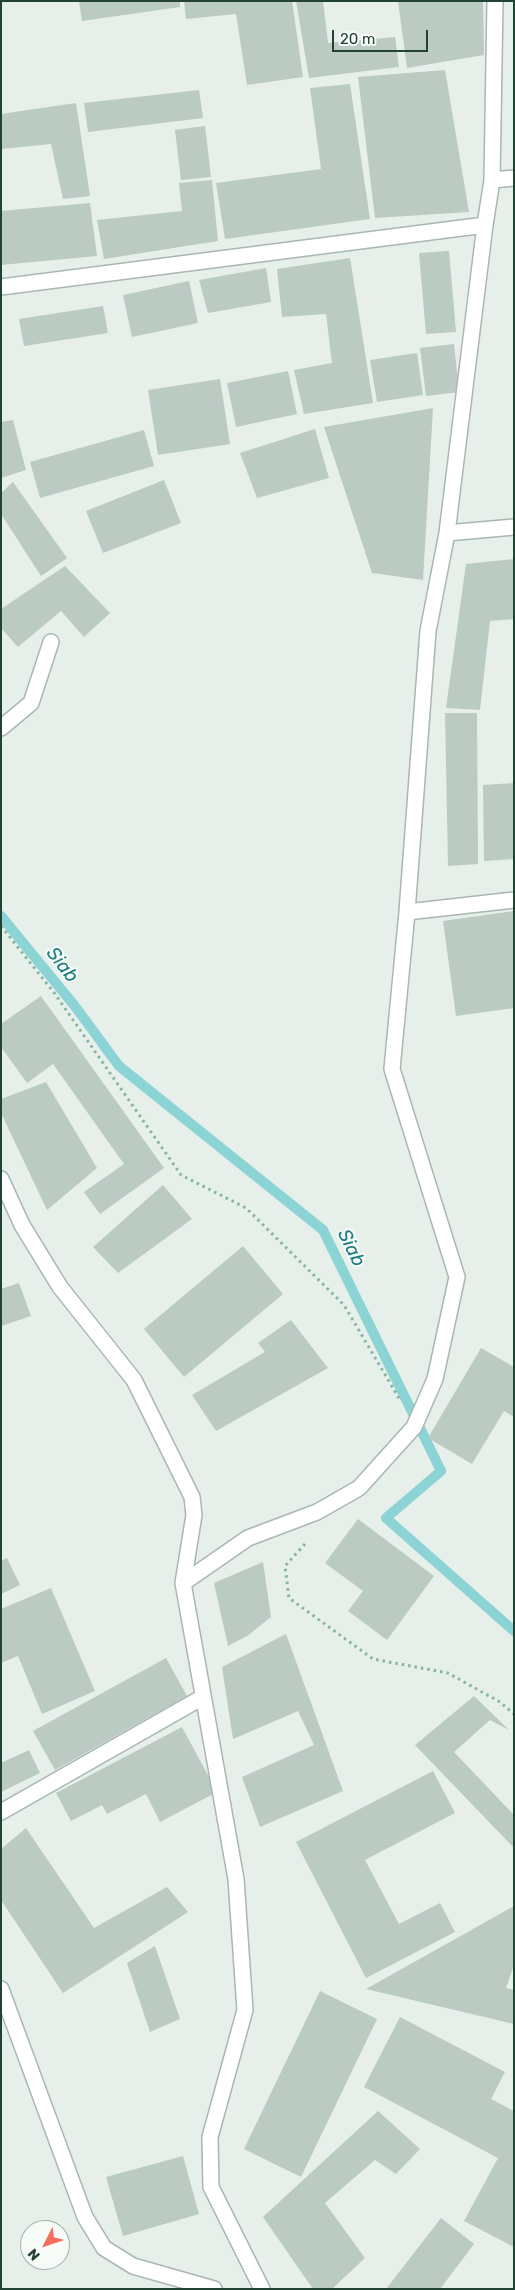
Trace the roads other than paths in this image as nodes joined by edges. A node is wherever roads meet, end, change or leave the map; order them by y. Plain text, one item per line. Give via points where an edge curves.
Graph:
1 (495, 1) edge
2 (514, 178) edge
3 (492, 180) junction
4 (485, 225) junction
5 (1, 288) edge
6 (514, 527) edge
7 (447, 533) junction
8 (51, 642) dead end
9 (1, 728) edge
10 (514, 900) edge
11 (407, 912) junction
12 (1, 1179) edge
13 (183, 1583) junction
14 (203, 1697) junction
15 (1, 1812) edge
16 (1, 1989) edge
17 (214, 2289) edge
18 (262, 2289) edge

1 - 3 street
2 - 3 street
3 - 4 street
4 - 5 street
4 - 7 street
6 - 7 street
7 - 11 street via 428,631
8 - 9 street via 31,703
10 - 11 street
11 - 13 street via 392,1070 457,1278 435,1379 412,1429 359,1488 317,1512 248,1538
12 - 13 street via 22,1225 60,1287 134,1380 192,1497 194,1515
13 - 14 street
14 - 15 street
14 - 18 street via 236,1879 245,2010 210,2137 211,2187
16 - 17 street via 85,2217 104,2248 132,2266

